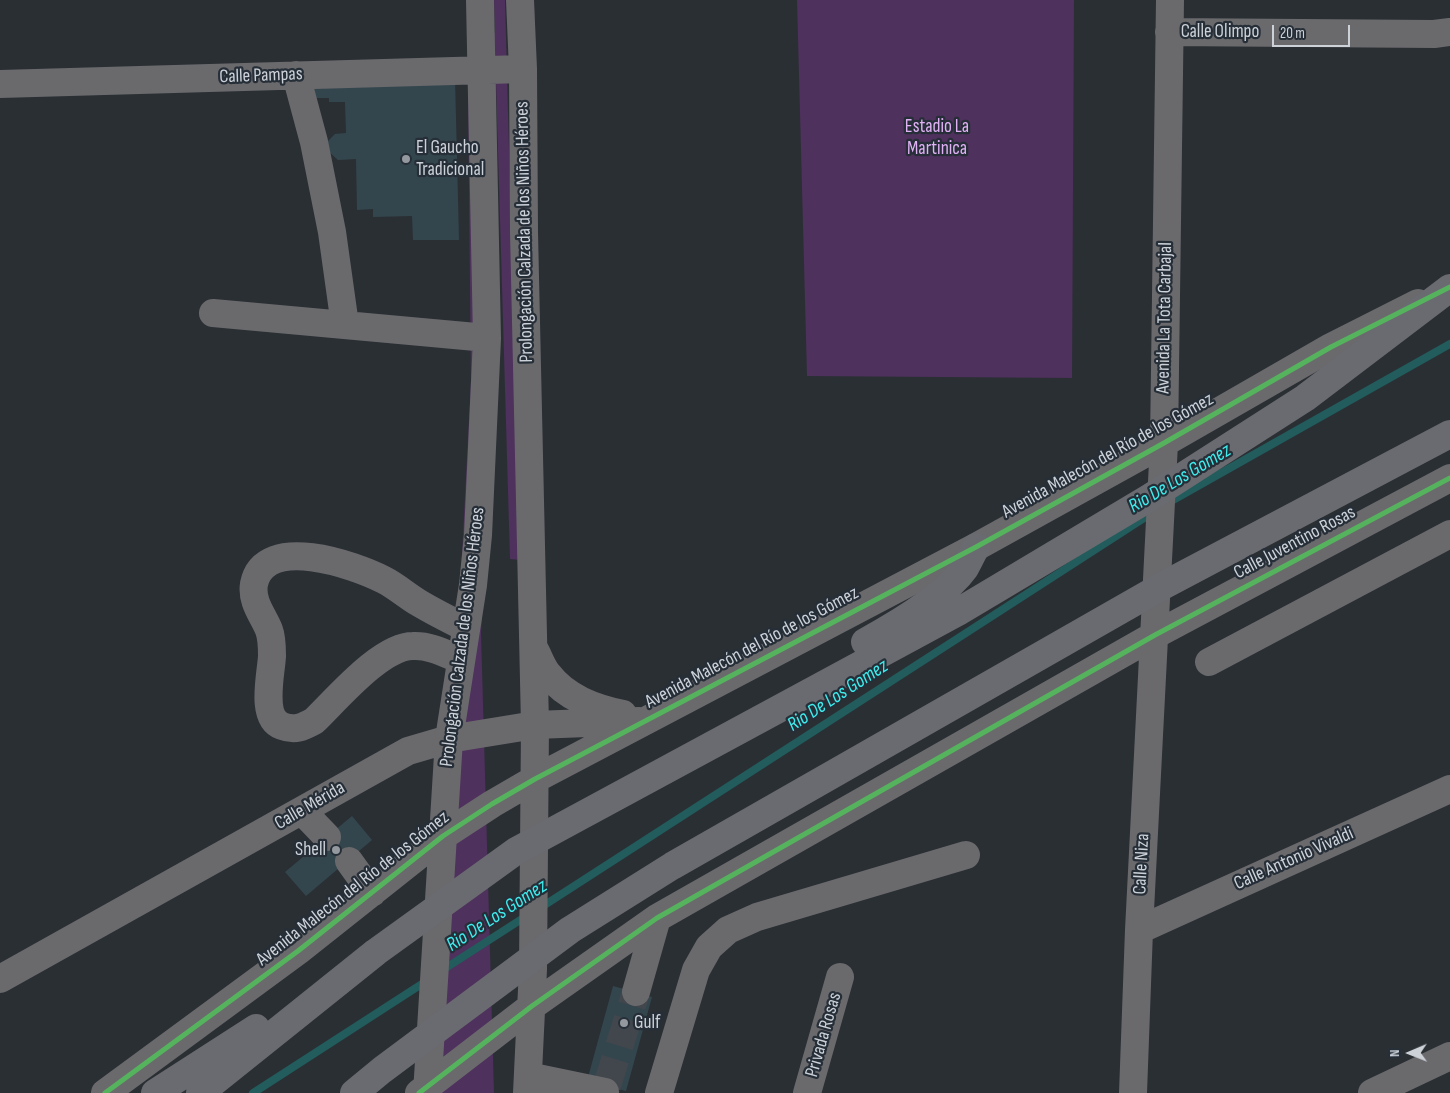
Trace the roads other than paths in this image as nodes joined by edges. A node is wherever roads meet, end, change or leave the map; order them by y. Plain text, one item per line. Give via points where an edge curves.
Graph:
1 (480, 0) edge
2 (520, 0) edge
3 (1170, 0) edge
4 (1169, 32) junction
5 (1450, 32) edge
6 (482, 69) junction
7 (523, 69) junction
8 (296, 75) junction
9 (0, 84) edge
10 (1450, 288) edge
11 (213, 313) dead end
12 (345, 325) junction
13 (487, 338) junction
14 (1450, 434) edge
15 (1163, 454) junction
16 (1450, 478) edge
17 (1450, 534) edge
18 (976, 547) junction
19 (1155, 624) junction
20 (466, 628) junction
21 (534, 648) junction
22 (461, 660) junction
23 (1209, 662) dead end
24 (648, 720) junction
25 (535, 725) junction
26 (449, 739) junction
27 (535, 786) junction
28 (1450, 789) edge
29 (302, 811) junction
30 (443, 836) junction
31 (327, 837) dead end
32 (516, 851) junction
33 (966, 855) dead end
34 (349, 860) dead end
35 (372, 893) junction
36 (657, 918) junction
37 (1139, 930) junction
38 (376, 952) junction
39 (840, 977) dead end
40 (0, 979) edge
41 (636, 992) tunnel mouth
42 (432, 1000) junction
43 (532, 1006) junction
44 (476, 1038) junction
45 (1450, 1056) edge
46 (528, 1084) edge
47 (606, 1090) edge
48 (424, 1091) edge
49 (106, 1093) edge
50 (155, 1093) edge
51 (200, 1093) edge
52 (354, 1093) edge
53 (660, 1093) edge
54 (807, 1093) edge
55 (1133, 1093) edge
56 (1372, 1093) edge

1 - 6 street, Prolongación Calzada de los Niños Héroes
2 - 7 street, Prolongación Calzada de los Niños Héroes
3 - 4 street, Avenida La Tota Carbajal
4 - 5 street, Calle Olimpo
4 - 15 street, Avenida La Tota Carbajal
6 - 7 street, Calle Pampas
6 - 8 street, Calle Pampas
6 - 13 street, Prolongación Calzada de los Niños Héroes
7 - 21 street, Prolongación Calzada de los Niños Héroes
8 - 9 street, Calle Pampas
8 - 12 street via 314,142 332,232
10 - 15 street, Avenida Malecón del Río de los Gómez via 1331,347
10 - 32 main road, Avenida Malecón del Río de los Gómez via 1305,398 1149,498 958,612
11 - 12 street
12 - 13 street
13 - 20 street, Prolongación Calzada de los Niños Héroes via 478,534
14 - 52 main road via 1166,584 672,866 570,930
15 - 18 street, Avenida Malecón del Río de los Gómez
15 - 19 street, Avenida La Tota Carbajal
16 - 19 street, Calle Juventino Rosas
17 - 23 street
18 - 24 street, Avenida Malecón del Río de los Gómez
18 - 32 main road via 966,567 952,582 910,614 874,637 559,810
19 - 36 street
19 - 37 street, Calle Niza
20 - 22 street, Prolongación Calzada de los Niños Héroes
20 - 22 street via 385,580 314,556 284,557 267,563 257,574 253,586 255,602 269,631 272,649 268,700 271,714 277,724 290,729 302,728 314,721 377,660 396,650 413,646 431,648
21 - 24 street via 547,673 576,698 611,712
21 - 25 street, Prolongación Calzada de los Niños Héroes
22 - 26 street, Prolongación Calzada de los Niños Héroes
24 - 25 street, Calle Mérida
24 - 27 street, Avenida Malecón del Río de los Gómez
25 - 26 street, Calle Mérida
25 - 27 street, Prolongación Calzada de los Niños Héroes
26 - 29 street, Calle Mérida via 408,751
26 - 30 street, Prolongación Calzada de los Niños Héroes
27 - 30 street, Avenida Malecón del Río de los Gómez
27 - 43 street, Prolongación Calzada de los Niños Héroes
28 - 37 street, Calle Antonio Vivaldi
29 - 31 street
29 - 40 street, Calle Mérida
30 - 35 street, Avenida Malecón del Río de los Gómez
30 - 42 street, Prolongación Calzada de los Niños Héroes
32 - 38 main road, Avenida Malecón del Río de los Gómez
33 - 53 street via 756,917 728,930 709,947 696,970
34 - 35 street
35 - 49 street, Avenida Malecón del Río de los Gómez
36 - 41 street
36 - 43 street
37 - 55 street, Calle Niza
38 - 50 main road
38 - 51 main road, Avenida Malecón del Río de los Gómez
39 - 54 street, Privada Rosas
42 - 44 street
42 - 48 street, Prolongación Calzada de los Niños Héroes via 430,1052
43 - 44 street
43 - 46 street, Prolongación Calzada de los Niños Héroes
44 - 48 street
45 - 56 street
46 - 47 street

